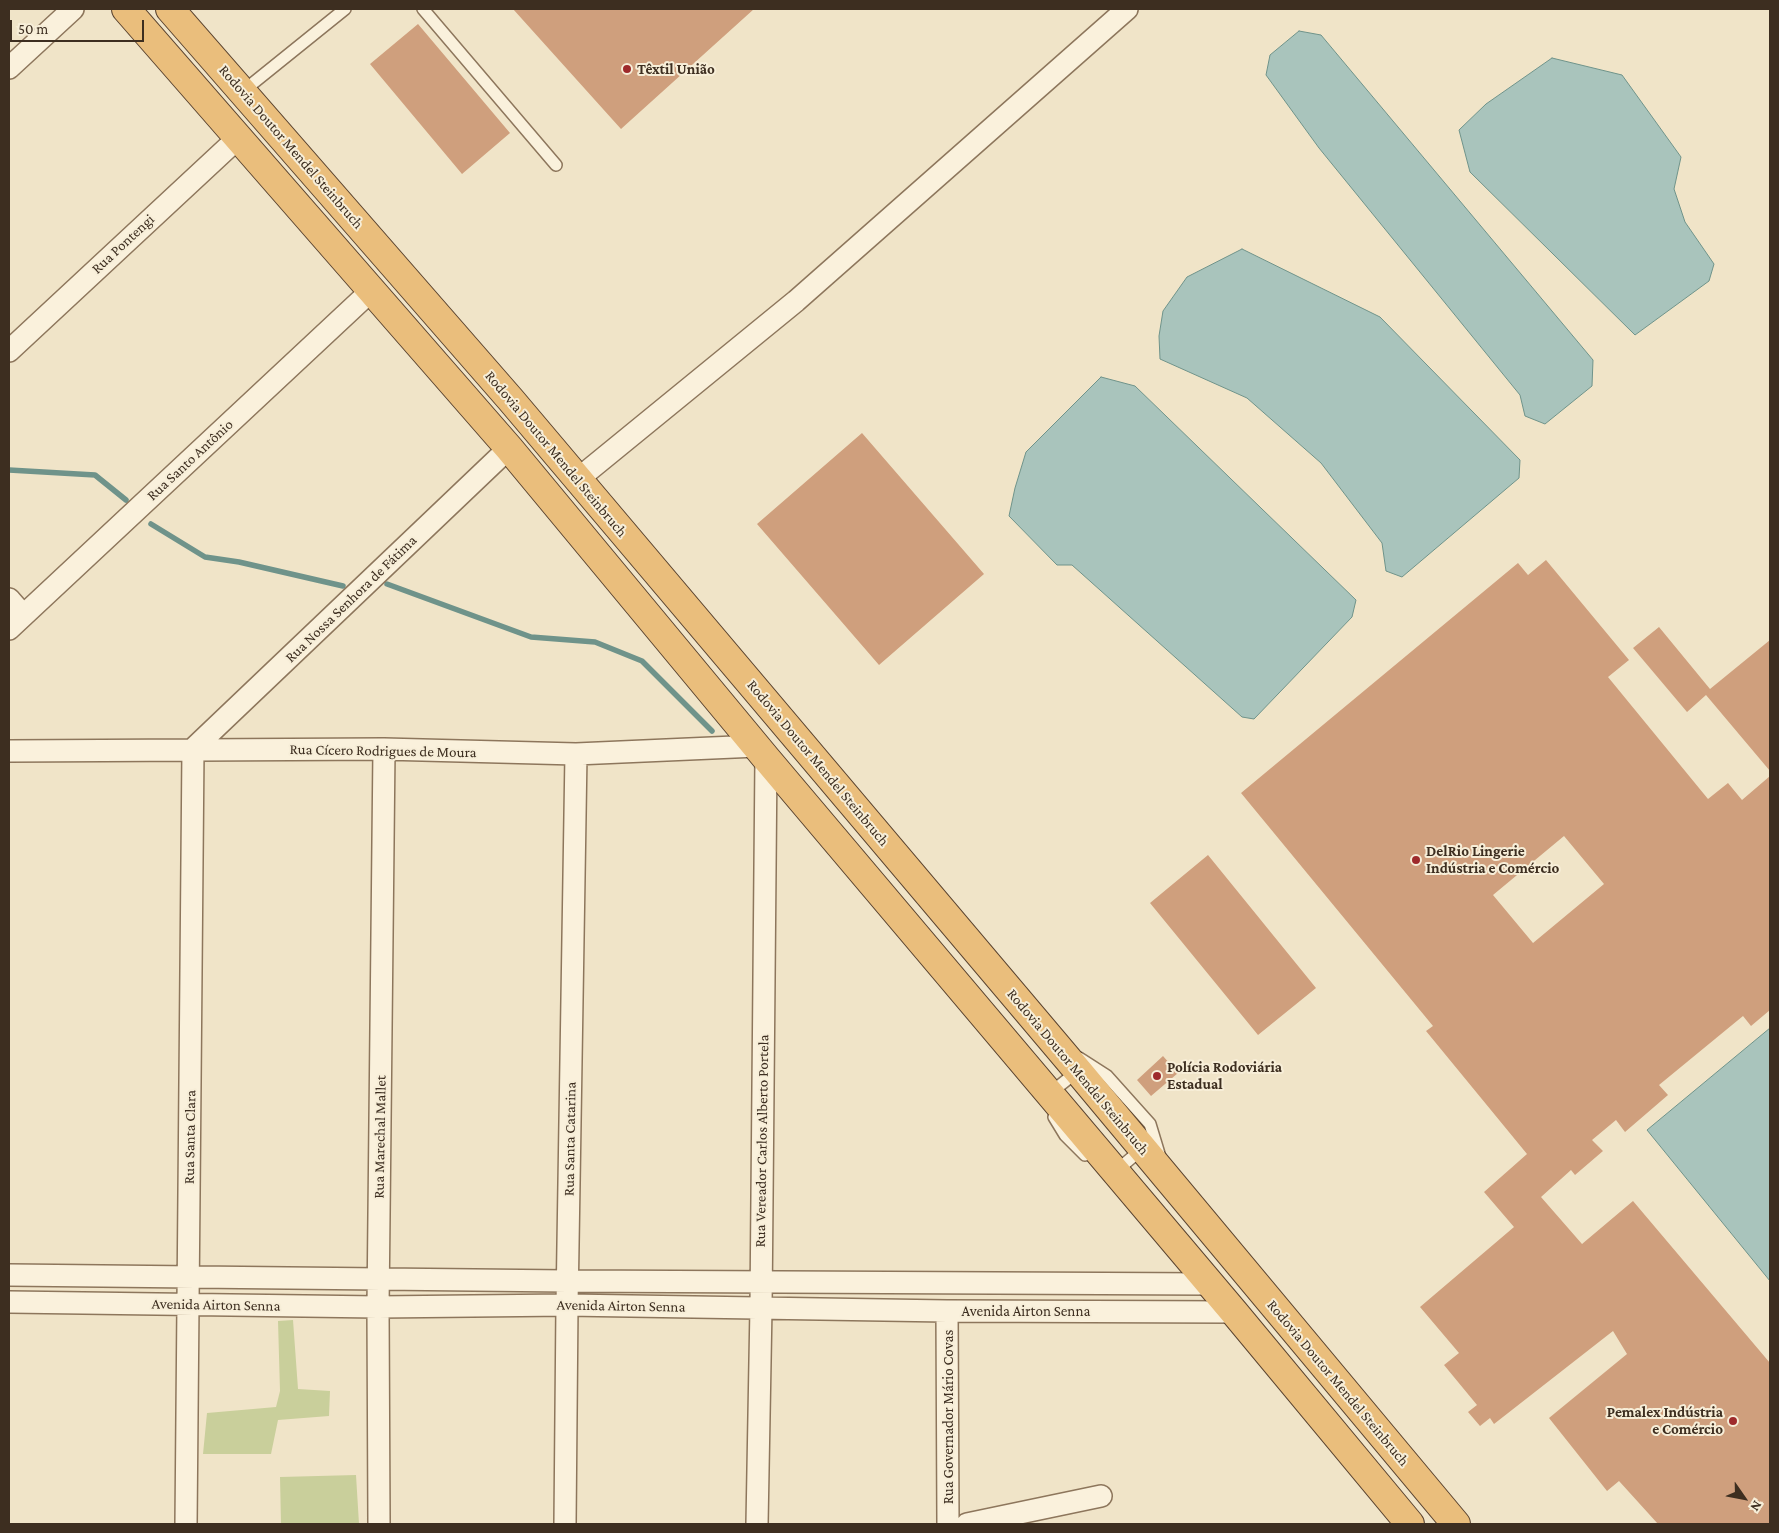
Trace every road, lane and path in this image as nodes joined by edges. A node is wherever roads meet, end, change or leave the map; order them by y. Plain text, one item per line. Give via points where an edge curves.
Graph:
1 (73, 9) edge
2 (126, 9) edge
3 (170, 9) edge
4 (345, 9) edge
5 (422, 9) edge
6 (1127, 9) edge
7 (9, 68) edge
8 (242, 92) junction
9 (238, 138) junction
10 (556, 165) dead end
11 (372, 290) junction
12 (9, 351) edge
13 (509, 448) junction
14 (578, 479) junction
15 (9, 599) edge
16 (16, 622) edge
17 (194, 750) junction
18 (384, 750) junction
19 (9, 751) edge
20 (762, 752) junction
21 (576, 754) junction
22 (1054, 1044) junction
23 (1078, 1071) junction
24 (1048, 1093) junction
25 (1142, 1148) junction
26 (1116, 1172) junction
27 (1166, 1178) junction
28 (9, 1275) edge
29 (189, 1278) junction
30 (379, 1278) junction
31 (567, 1281) junction
32 (760, 1281) junction
33 (910, 1282) junction
34 (1209, 1284) junction
35 (9, 1302) edge
36 (189, 1305) junction
37 (567, 1305) junction
38 (378, 1307) junction
39 (761, 1307) junction
40 (911, 1310) junction
41 (948, 1311) junction
42 (1234, 1312) junction
43 (1101, 1496) dead end
44 (186, 1524) edge
45 (379, 1524) edge
46 (565, 1524) edge
47 (756, 1524) edge
48 (948, 1524) edge
49 (967, 1524) edge
50 (1410, 1524) edge
51 (1456, 1524) edge

1 - 7 street
2 - 9 highway
3 - 8 highway, Rodovia Doutor Mendel Steinbruch
4 - 8 lane
5 - 10 lane
6 - 14 street via 796,301
8 - 14 highway, Rodovia Doutor Mendel Steinbruch
9 - 11 highway
9 - 12 street, Rua Pontengi
11 - 13 highway
11 - 16 street, Rua Santo Antônio
13 - 17 street, Rua Nossa Senhora de Fátima
13 - 20 highway
14 - 22 highway, Rodovia Doutor Mendel Steinbruch
15 - 16 street
17 - 18 street, Rua Cícero Rodrigues de Moura
17 - 19 street, Rua Cícero Rodrigues de Moura
17 - 29 street, Rua Santa Clara
18 - 21 street, Rua Cícero Rodrigues de Moura
18 - 30 street, Rua Marechal Mallet
20 - 21 street, Rua Cícero Rodrigues de Moura
20 - 24 highway
20 - 32 street, Rua Vereador Carlos Alberto Portela
21 - 31 street, Rua Santa Catarina
22 - 23 highway, Rodovia Doutor Mendel Steinbruch
22 - 27 lane via 1107,1076 1150,1124
23 - 24 lane
23 - 25 highway, Rodovia Doutor Mendel Steinbruch
24 - 26 highway
25 - 26 lane
25 - 27 highway, Rodovia Doutor Mendel Steinbruch
26 - 34 highway
27 - 51 highway, Rodovia Doutor Mendel Steinbruch
28 - 29 street, Avenida Airton Senna
29 - 30 street, Avenida Airton Senna
29 - 36 street, Rua Santa Clara
30 - 31 street, Avenida Airton Senna
30 - 38 street, Rua Marechal Mallet
31 - 32 street, Avenida Airton Senna
31 - 37 street, Rua Santa Catarina
32 - 33 street, Avenida Airton Senna
32 - 39 street, Rua Vereador Carlos Alberto Portela
33 - 34 street, Avenida Airton Senna
33 - 40 street
34 - 42 highway
35 - 36 street, Avenida Airton Senna
36 - 38 street, Avenida Airton Senna
36 - 44 street, Rua Santa Clara
37 - 38 street, Avenida Airton Senna
37 - 39 street, Avenida Airton Senna
37 - 46 street, Rua Santa Catarina
38 - 45 street, Rua Marechal Mallet
39 - 40 street, Avenida Airton Senna
39 - 47 street, Rua Vereador Carlos Alberto Portela
40 - 41 street, Avenida Airton Senna
41 - 42 street, Avenida Airton Senna
41 - 48 street, Rua Governador Mário Covas
42 - 50 highway
43 - 49 street

